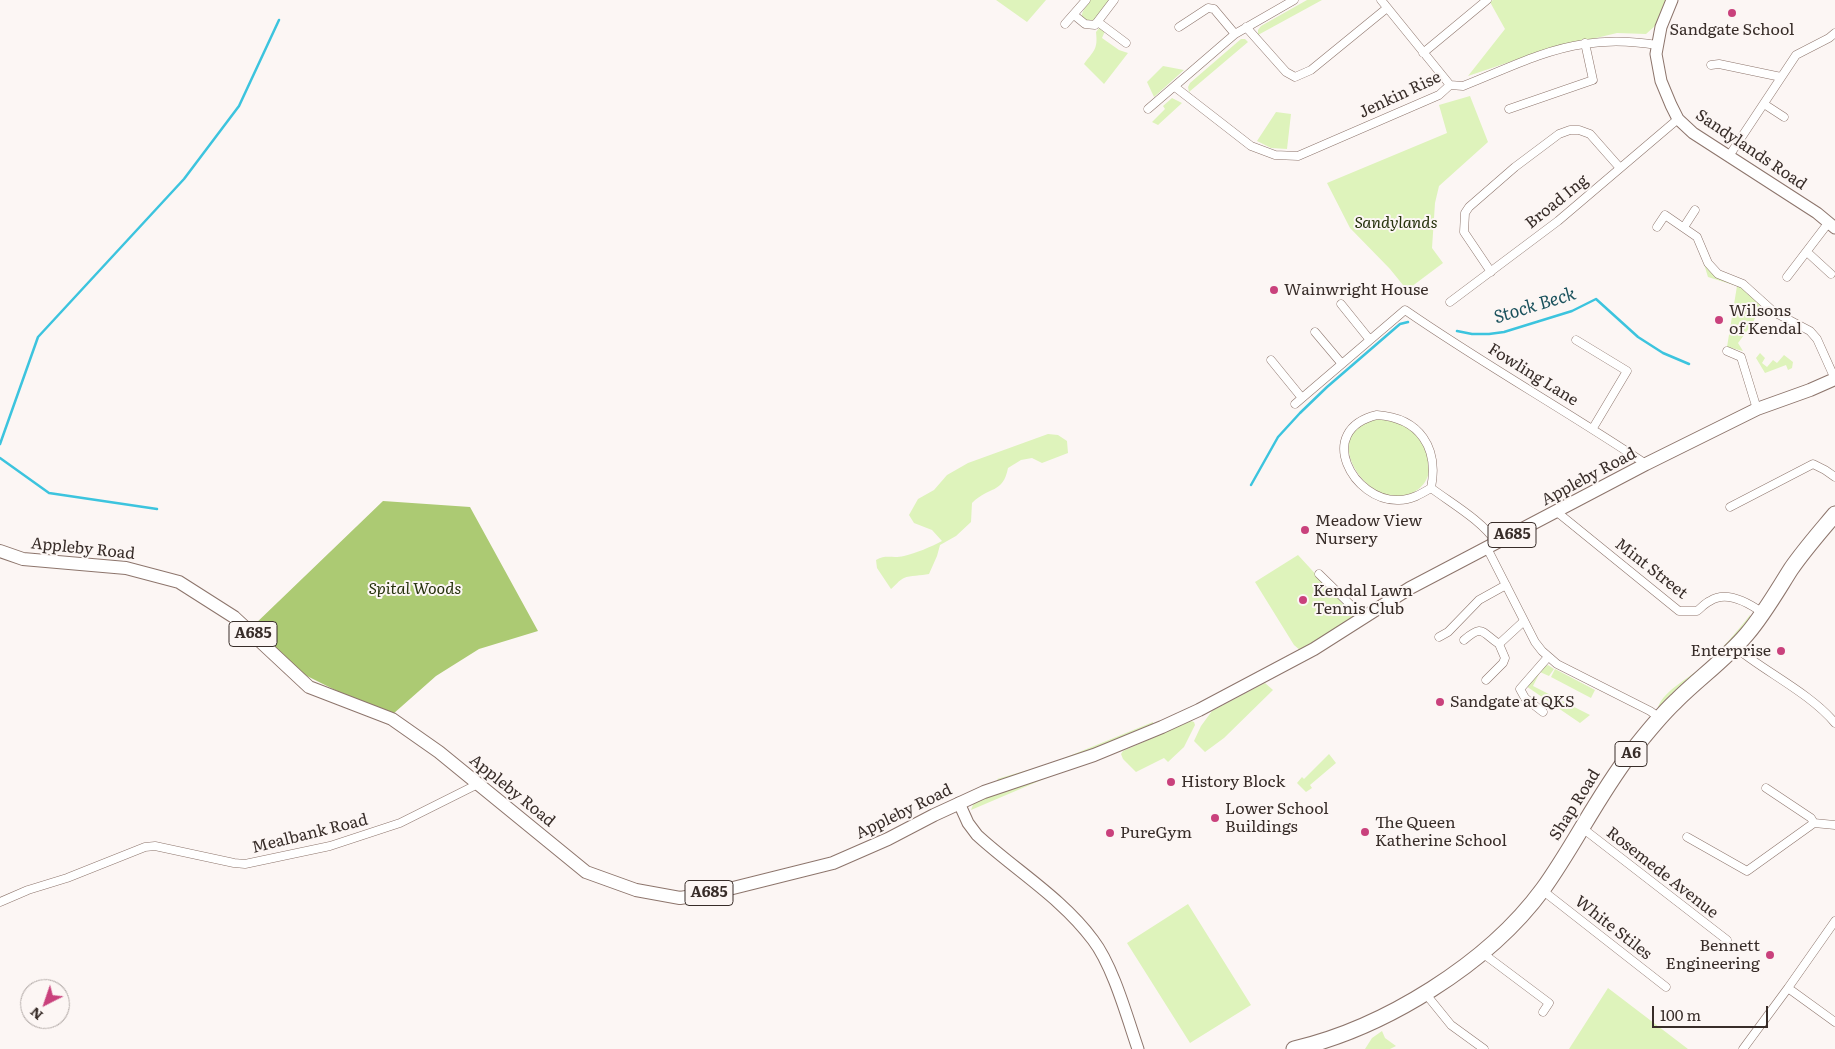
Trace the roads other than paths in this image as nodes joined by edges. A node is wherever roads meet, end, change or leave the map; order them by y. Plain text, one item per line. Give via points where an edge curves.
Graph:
1 (1086, 0) edge
2 (1114, 0) edge
3 (1294, 0) edge
4 (1381, 0) edge
5 (1487, 0) edge
6 (1672, 0) edge
7 (1388, 8) junction
8 (1074, 15) junction
9 (1098, 22) junction
10 (1065, 24) dead end
11 (1246, 26) junction
12 (1179, 27) dead end
13 (1835, 33) edge
14 (1235, 34) junction
15 (1126, 43) dead end
16 (1585, 43) junction
17 (1657, 44) junction
18 (1423, 53) junction
19 (1711, 65) dead end
20 (1782, 77) junction
21 (1450, 85) junction
22 (1175, 87) junction
23 (1764, 104) junction
24 (1148, 109) dead end
25 (1508, 109) dead end
26 (1784, 117) dead end
27 (1678, 119) junction
28 (1728, 156) junction
29 (1620, 168) junction
30 (1695, 210) dead end
31 (1832, 225) edge
32 (1658, 227) dead end
33 (1684, 227) junction
34 (1807, 252) junction
35 (1492, 272) junction
36 (1831, 274) dead end
37 (1787, 277) dead end
38 (1450, 302) dead end
39 (1341, 304) dead end
40 (1315, 332) dead end
41 (1370, 340) junction
42 (1576, 340) dead end
43 (1727, 351) dead end
44 (1271, 360) dead end
45 (1342, 364) junction
46 (1835, 379) edge
47 (1302, 398) junction
48 (1295, 404) dead end
49 (1757, 410) junction
50 (1593, 428) junction
51 (1646, 464) junction
52 (1835, 477) edge
53 (1431, 488) junction
54 (1730, 507) dead end
55 (1557, 512) junction
56 (1835, 514) edge
57 (1492, 546) junction
58 (0, 551) edge
59 (1319, 574) dead end
60 (1506, 585) junction
61 (1762, 613) junction
62 (1364, 618) junction
63 (1524, 621) junction
64 (1439, 638) dead end
65 (1464, 640) dead end
66 (1499, 644) junction
67 (1735, 647) junction
68 (1548, 657) junction
69 (1486, 680) dead end
70 (1543, 712) dead end
71 (1660, 718) junction
72 (1835, 722) edge
73 (478, 784) junction
74 (1766, 788) dead end
75 (959, 802) junction
76 (1814, 823) junction
77 (1835, 825) edge
78 (1581, 827) junction
79 (1688, 837) dead end
80 (1542, 890) junction
81 (0, 902) edge
82 (1835, 921) edge
83 (1727, 940) dead end
84 (1481, 952) junction
85 (1666, 987) dead end
86 (1788, 988) junction
87 (1425, 993) junction
88 (1543, 1012) dead end
89 (1835, 1022) edge
90 (1138, 1049) edge
91 (1294, 1049) edge
92 (1484, 1049) edge
93 (1743, 1049) edge

1 - 8 street
2 - 9 street
3 - 11 street
4 - 7 street
5 - 18 street
6 - 17 street, Sandylands Road
7 - 11 street via 1311,70 1296,76 1286,72
7 - 18 street
8 - 9 street via 1088,25
8 - 10 street
9 - 15 street
11 - 14 street
12 - 14 street via 1208,8 1214,9
13 - 20 street via 1796,55
14 - 22 street
16 - 17 street, Jenkin Rise via 1628,41
16 - 21 street, Jenkin Rise via 1555,50 1463,86
16 - 25 street via 1593,80
17 - 27 street, Sandylands Road via 1661,81
18 - 21 street
19 - 20 street
20 - 23 street
21 - 22 street, Jenkin Rise via 1439,95 1298,156 1275,156 1252,146
22 - 24 street
23 - 26 street
23 - 28 street
27 - 28 street, Sandylands Road
27 - 29 street, Broad Ing
28 - 31 street, Sandylands Road
29 - 35 street, Broad Ing
29 - 35 street via 1590,134 1579,130 1559,134 1515,167 1466,213 1464,232
30 - 33 street
31 - 34 street
32 - 33 street via 1665,215
33 - 46 street via 1697,237 1708,263 1718,274 1743,284 1774,312 1810,331 1817,339
34 - 36 street
34 - 37 street
35 - 38 street, Broad Ing
39 - 41 street
40 - 45 street
41 - 45 street
41 - 50 street, Fowling Lane via 1405,310
42 - 50 street via 1627,372
43 - 49 street via 1741,357
44 - 47 street
45 - 47 street
46 - 49 main road, Appleby Road / A685
47 - 48 street
49 - 51 main road, Appleby Road / A685
50 - 51 street, Fowling Lane
51 - 55 main road, Appleby Road / A685
52 - 54 street via 1813,464
53 - 53 street via 1433,460 1422,435 1410,425 1377,415 1368,417 1350,430 1344,443 1346,459 1364,487 1387,499 1399,500 1414,498
53 - 57 street via 1481,524 1489,532
55 - 57 main road, Appleby Road / A685
55 - 61 street, Mint Street via 1679,611 1697,611 1710,600 1732,598
56 - 61 highway, Shap Road / A6 via 1792,568
57 - 60 street
57 - 62 main road, Appleby Road / A685 via 1410,588
58 - 73 main road, Appleby Road / A685 via 22,559 126,568 180,582 234,616 309,687 392,719
59 - 62 street
60 - 63 street
60 - 64 street via 1479,600
61 - 67 highway, Shap Road / A6
62 - 75 main road, Appleby Road / A685 via 1277,669 1162,727 1094,755
63 - 66 street
63 - 68 street
65 - 66 street via 1480,630
66 - 69 street via 1505,658
67 - 71 highway, Shap Road / A6
67 - 72 street
68 - 70 street via 1520,689 1525,698
68 - 71 street
71 - 78 highway, Shap Road / A6 via 1621,766
73 - 75 main road, Appleby Road / A685 via 586,872 636,890 680,898 833,863
73 - 81 street, Mealbank Road via 400,823 330,846 245,864 145,847
74 - 76 street
75 - 90 street via 977,835 1047,893 1093,940 1106,963
76 - 77 street
76 - 79 street via 1747,871
78 - 80 highway, Shap Road / A6
78 - 83 street, Rosemede Avenue
80 - 84 highway, Shap Road / A6
80 - 85 street, White Stiles
82 - 86 street
84 - 87 highway, Shap Road / A6
84 - 88 street via 1549,1003
86 - 89 street
86 - 93 street
87 - 91 highway, Shap Road / A6 via 1397,1010 1336,1038
87 - 92 street via 1451,1025

